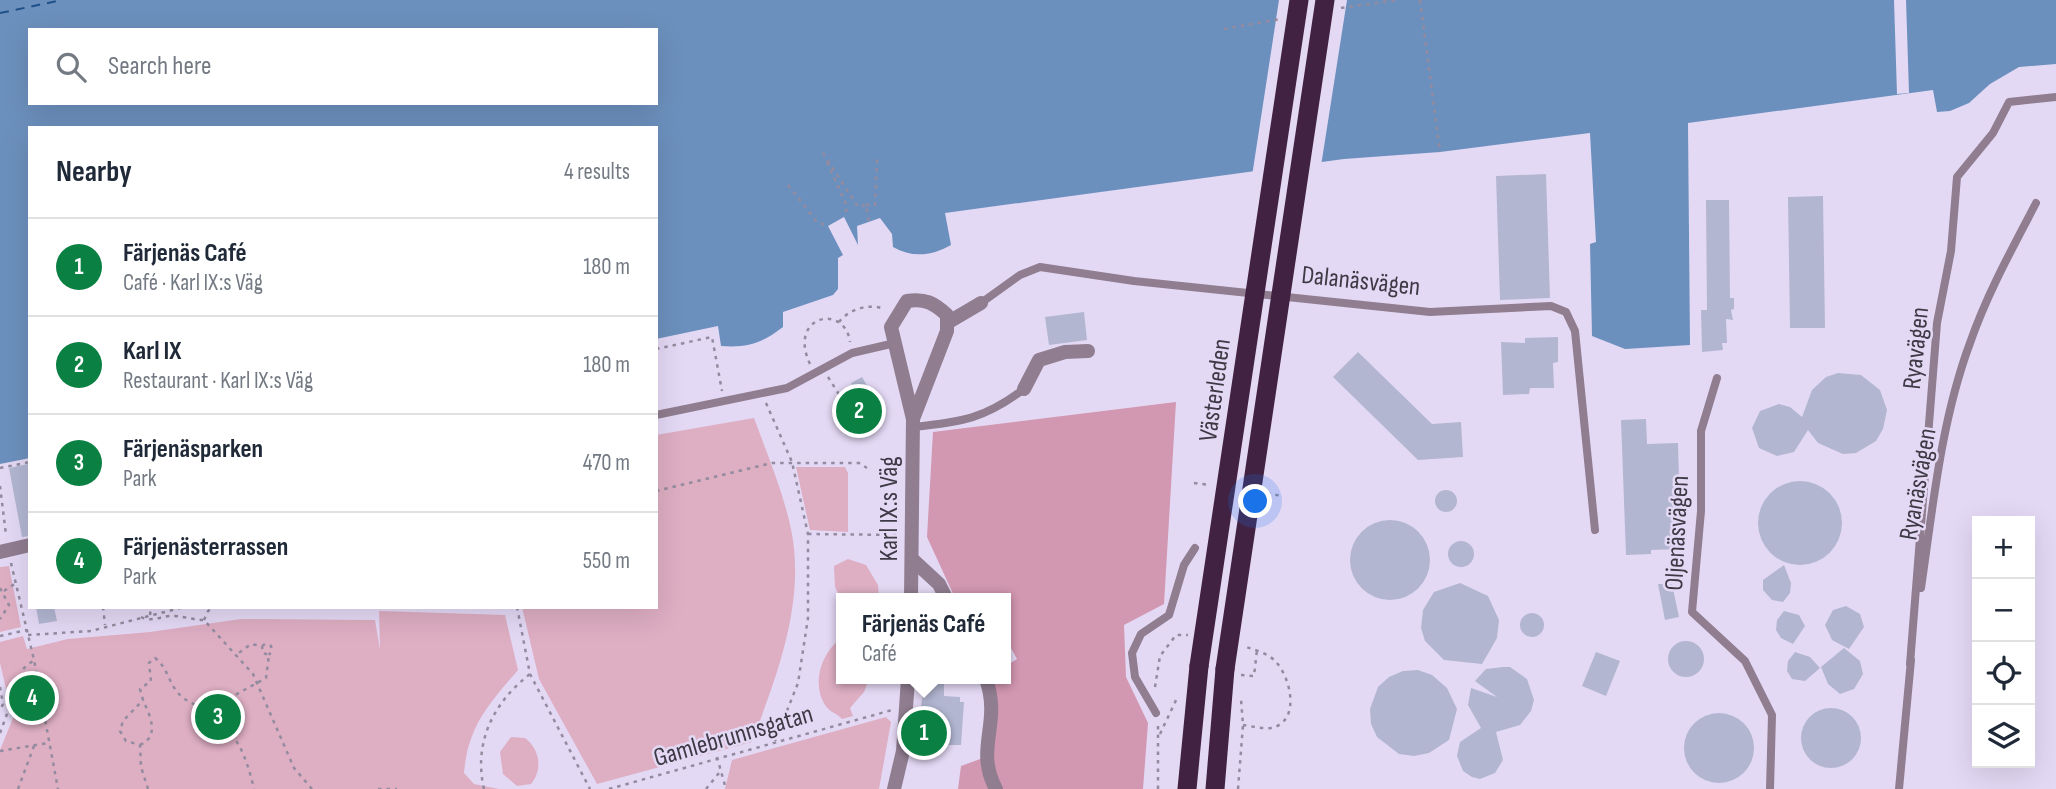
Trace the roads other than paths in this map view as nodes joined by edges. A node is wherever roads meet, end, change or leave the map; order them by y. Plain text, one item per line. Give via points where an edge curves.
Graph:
1 (1299, 0) edge
2 (1325, 0) edge
3 (2056, 97) edge
4 (2036, 203) dead end
5 (981, 303) joint
6 (947, 323) junction
7 (895, 342) junction
8 (1088, 351) dead end
9 (1717, 378) dead end
10 (1024, 390) joint
11 (658, 415) edge
12 (913, 423) junction
13 (1595, 530) dead end
14 (28, 545) edge
15 (5, 547) edge
16 (1195, 548) dead end
17 (913, 560) junction
18 (911, 593) edge
19 (944, 593) edge
20 (1910, 664) junction
21 (908, 684) edge
22 (987, 684) edge
23 (1156, 713) dead end
24 (894, 789) edge
25 (996, 789) edge
26 (1187, 789) edge
27 (1215, 789) edge
28 (1770, 789) edge
29 (1899, 789) edge

1 - 26 highway, Västerleden, bridge via 1199,666
2 - 27 highway, Västerleden, bridge
3 - 20 lane, Ryavägen via 2009,102 1993,133 1957,177 1951,251 1937,323
4 - 20 lane, Ryanäsvägen via 1992,287 1969,345 1940,452
5 - 6 street, Dalanäsvägen
5 - 13 lane, Dalanäsvägen via 1020,275 1040,267 1430,312 1551,306 1566,312 1575,331
6 - 7 street, Karl IX:s Väg via 947,315 936,304 921,298 907,301 891,327
6 - 12 street, Karl IX:s Väg
7 - 11 lane via 852,353 787,388
7 - 12 street, Karl IX:s Väg
8 - 10 street via 1040,360
9 - 28 lane, Oljenäsvägen via 1701,431 1701,511 1692,612 1745,661 1772,715
10 - 12 lane via 984,415 957,422
12 - 17 street, Karl IX:s Väg
14 - 15 street
16 - 23 lane via 1184,565 1169,615 1142,634 1132,653 1138,684
17 - 18 street, Karl IX:s Väg
17 - 19 street
20 - 29 lane, Ryanäsvägen
21 - 24 street via 903,751
22 - 25 street via 993,717 985,763

